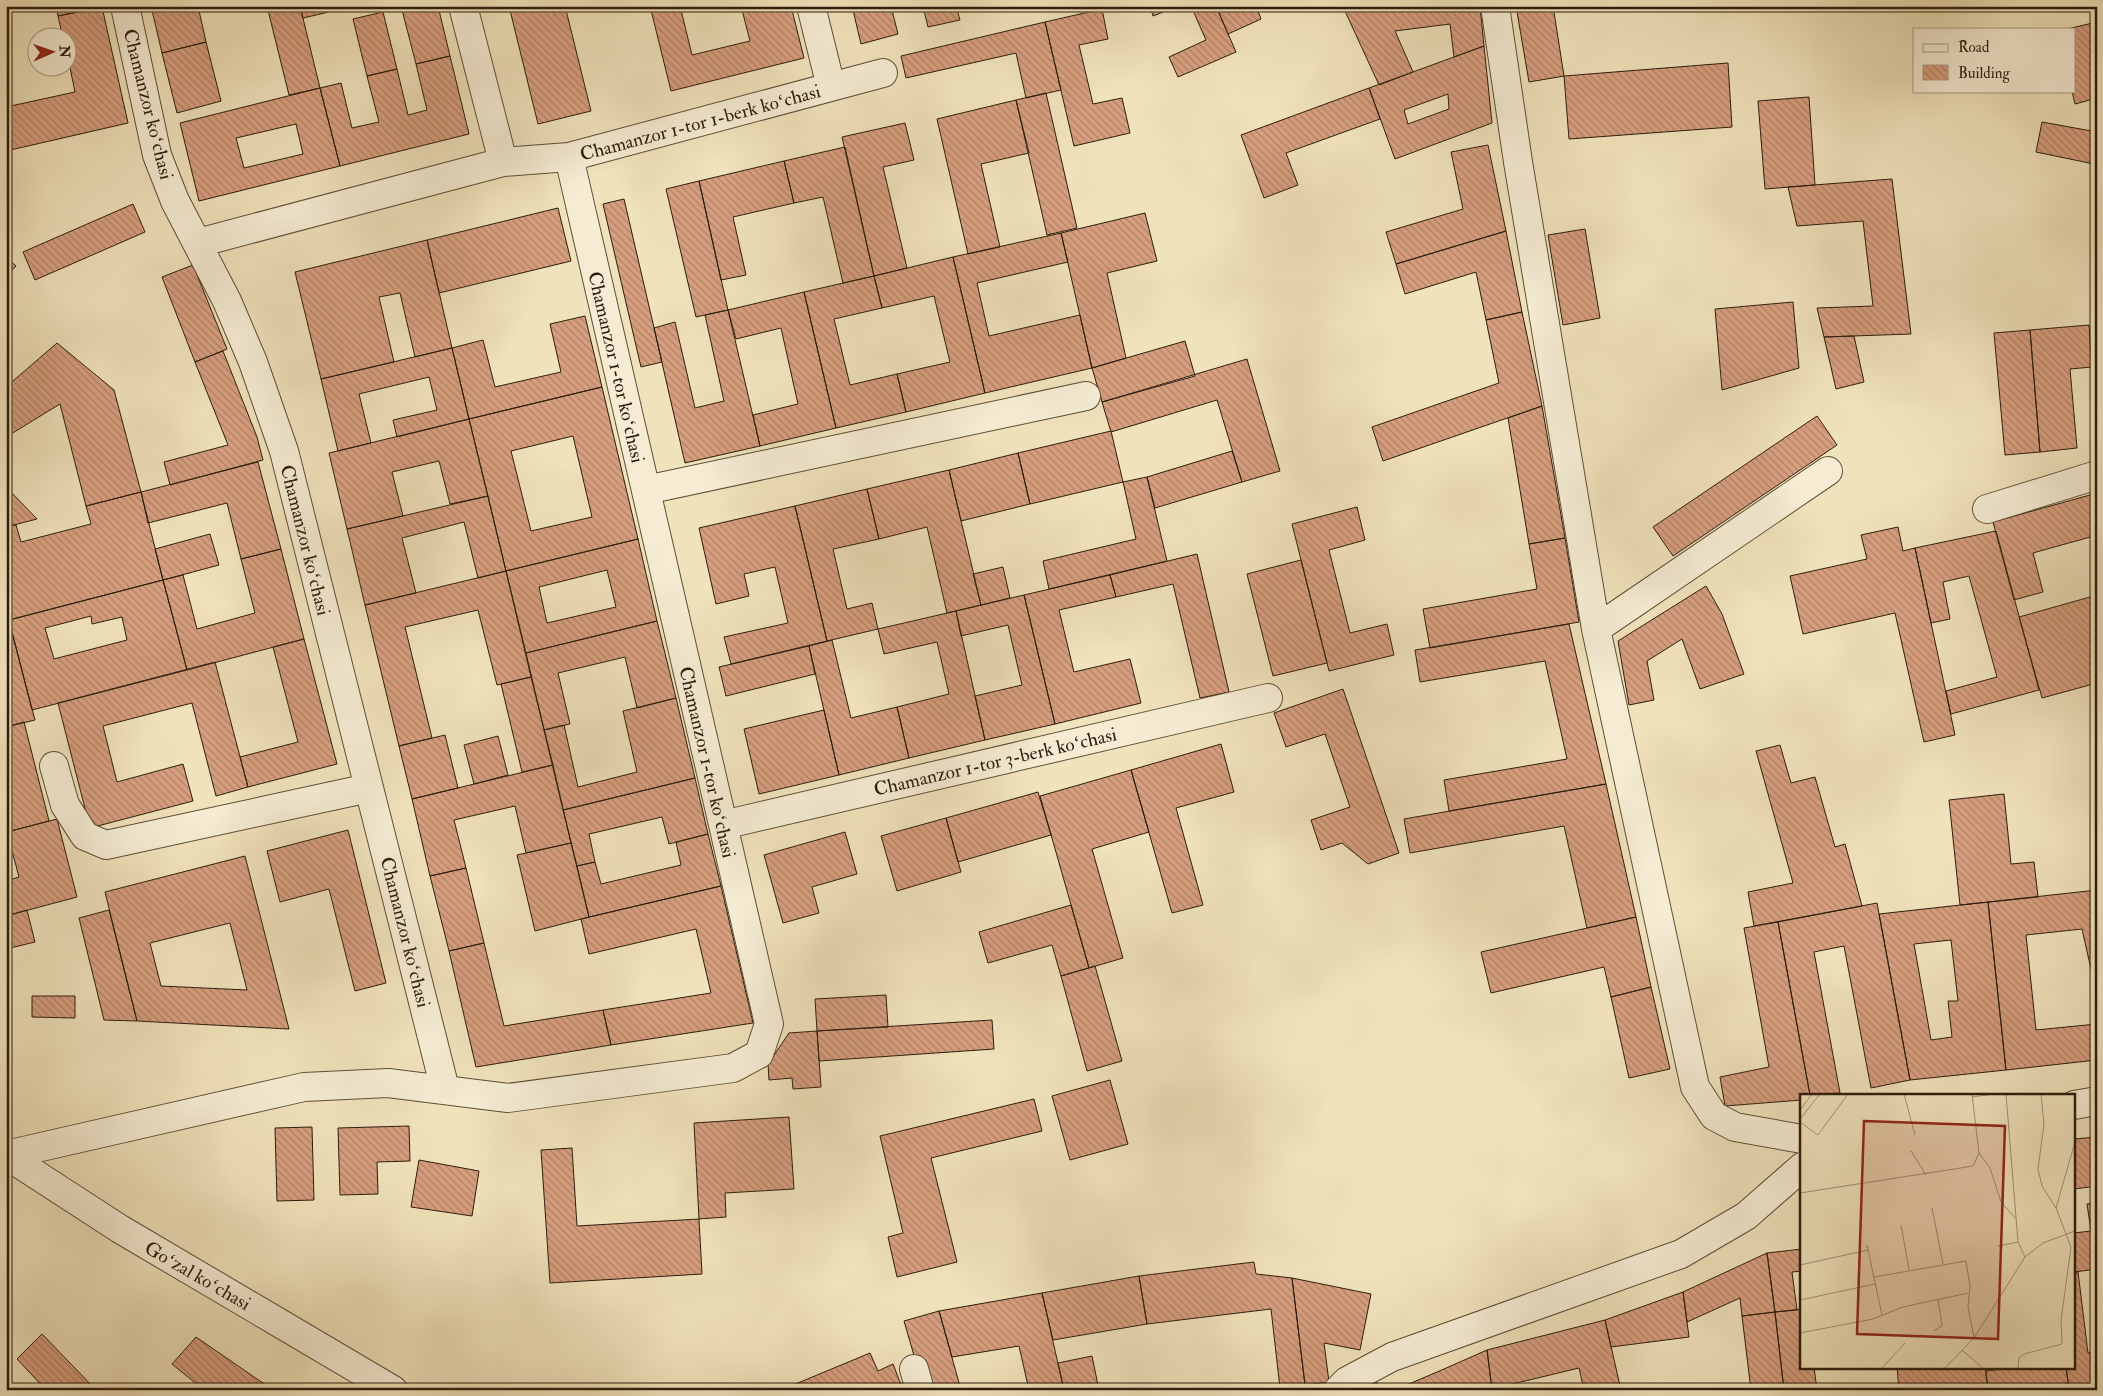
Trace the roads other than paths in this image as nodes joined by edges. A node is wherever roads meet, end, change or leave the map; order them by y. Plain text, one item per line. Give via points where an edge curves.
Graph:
1 (125, 6) edge
2 (463, 6) edge
3 (811, 6) edge
4 (1495, 6) edge
5 (883, 73) dead end
6 (831, 87) junction
7 (569, 156) junction
8 (502, 162) junction
9 (198, 243) junction
10 (1086, 396) dead end
11 (1828, 471) dead end
12 (2097, 475) edge
13 (646, 490) junction
14 (1987, 509) dead end
15 (1596, 629) junction
16 (1268, 698) dead end
17 (54, 766) dead end
18 (369, 788) junction
19 (723, 825) junction
20 (445, 1089) junction
21 (2097, 1101) edge
22 (2076, 1105) edge
23 (1800, 1139) edge
24 (6, 1155) edge
25 (1800, 1169) edge
26 (393, 1390) edge
27 (1338, 1390) edge

1 - 9 street, Chamanzor koʻchasi via 157,155 175,201
2 - 8 street
3 - 6 street, Chamanzor 1-tor 1-berk koʻchasi
4 - 15 street
5 - 6 street, Chamanzor 1-tor 1-berk koʻchasi
6 - 7 street, Chamanzor 1-tor 1-berk koʻchasi
7 - 8 street, Chamanzor 1-tor 1-berk koʻchasi
7 - 13 street, Chamanzor 1-tor koʻchasi
8 - 9 street, Chamanzor 1-tor 1-berk koʻchasi
9 - 18 street, Chamanzor koʻchasi via 253,362 284,452
10 - 13 street
11 - 15 street
12 - 14 street
13 - 19 street, Chamanzor 1-tor koʻchasi
15 - 23 street via 1695,1087 1714,1116 1735,1127
16 - 19 street, Chamanzor 1-tor 3-berk koʻchasi
17 - 18 street via 65,805 85,836 106,845
18 - 20 street, Chamanzor koʻchasi
19 - 20 street, Chamanzor 1-tor koʻchasi via 769,1024 759,1054 733,1068 508,1098
20 - 24 street, Chamanzor 1-tor koʻchasi via 388,1083 304,1087
21 - 22 street
24 - 26 street, Goʻzal koʻchasi via 120,1229
25 - 27 street via 1746,1216 1681,1254 1392,1356 1347,1381

